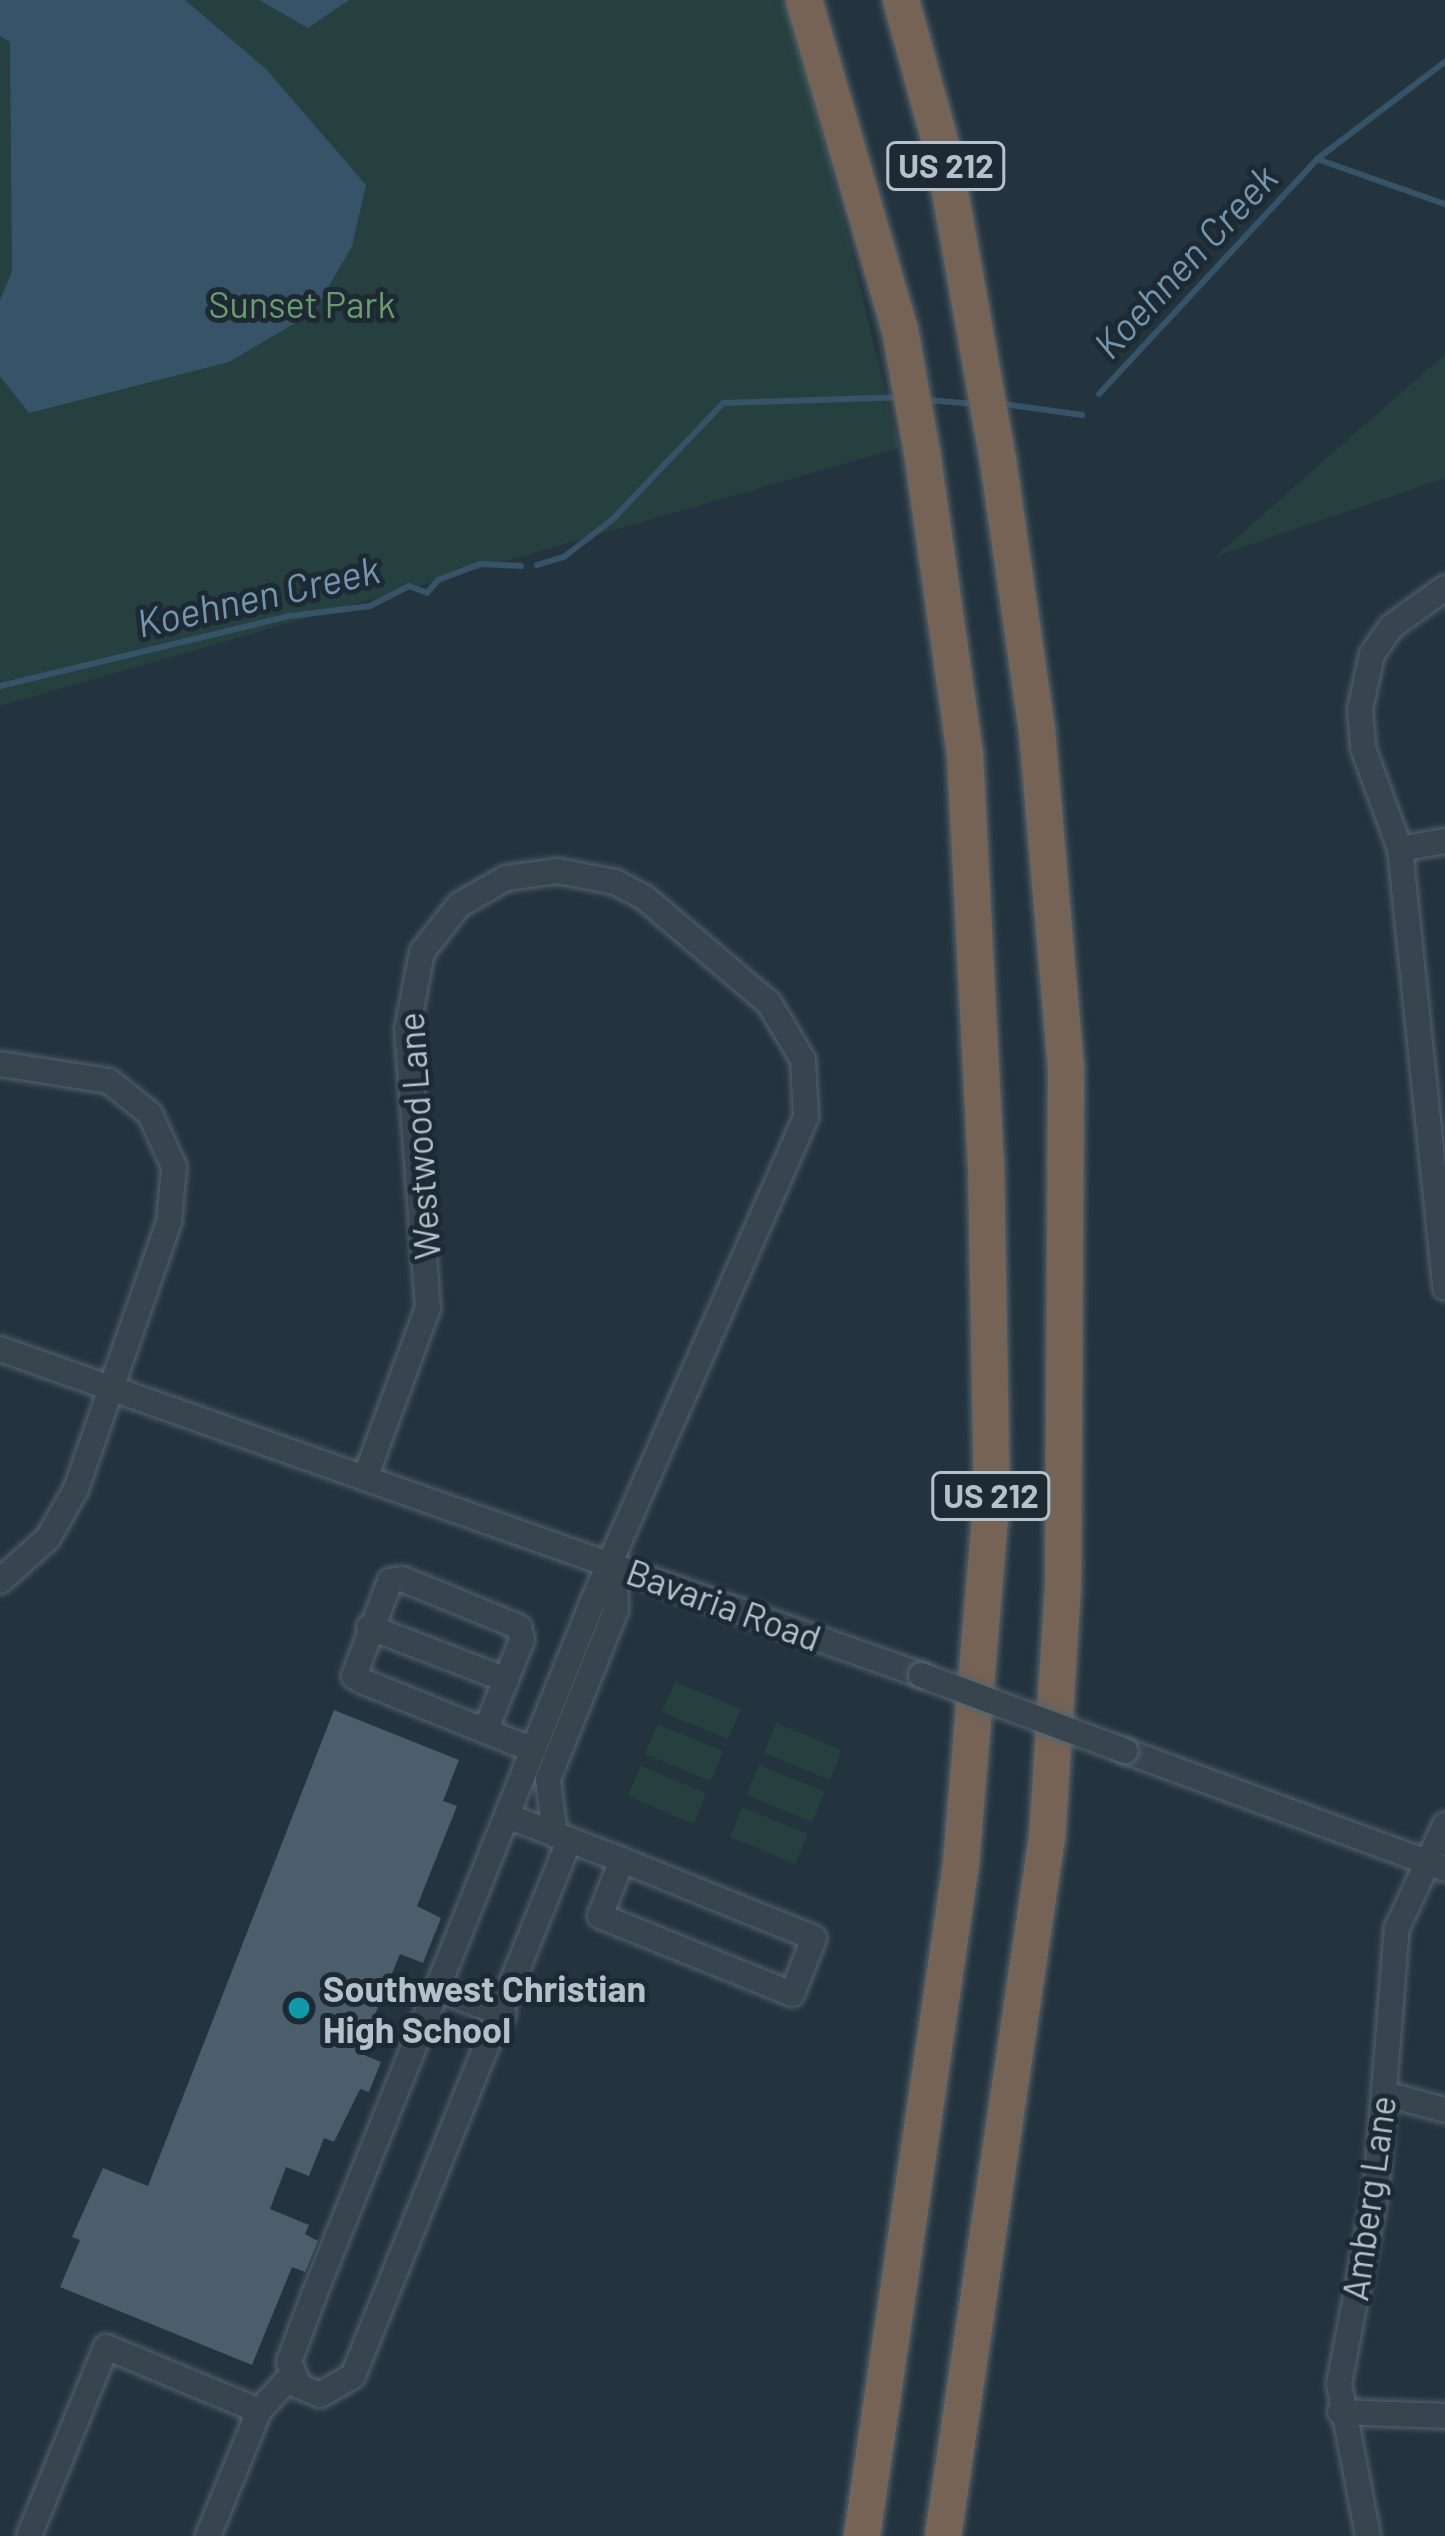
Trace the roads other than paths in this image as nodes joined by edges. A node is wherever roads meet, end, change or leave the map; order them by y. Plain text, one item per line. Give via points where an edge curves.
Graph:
1 (804, 0) edge
2 (901, 0) edge
3 (1445, 589) edge
4 (1445, 841) edge
5 (1400, 849) junction
6 (0, 1064) edge
7 (1445, 1288) edge
8 (0, 1349) edge
9 (111, 1389) junction
10 (364, 1478) junction
11 (615, 1564) junction
12 (0, 1581) edge
13 (369, 1627) junction
14 (506, 1680) junction
15 (485, 1731) junction
16 (536, 1767) junction
17 (510, 1817) junction
18 (1445, 1825) edge
19 (562, 1838) junction
20 (622, 1860) junction
21 (1436, 1866) edge
22 (440, 1990) junction
23 (504, 2014) junction
24 (1385, 2094) junction
25 (1445, 2110) edge
26 (290, 2377) junction
27 (259, 2411) junction
28 (1340, 2412) junction
29 (1445, 2416) edge
30 (29, 2536) edge
31 (208, 2536) edge
32 (862, 2536) edge
33 (944, 2536) edge
34 (1368, 2536) edge

1 - 32 highway, US 212 via 899,330 922,452 965,753 986,1162 992,1494 962,1864
2 - 33 highway, US 212 via 944,152 998,460 1037,731 1066,1067 1063,1586 1047,1838
3 - 5 street via 1410,606 1391,627 1363,683 1363,748
4 - 5 street
5 - 7 street
6 - 9 street via 109,1081 131,1094 166,1138 174,1167 169,1222
8 - 9 street, Bavaria Road
9 - 10 street, Bavaria Road
9 - 12 street via 65,1514 30,1559
10 - 11 street, Bavaria Road
10 - 11 street, Westwood Lane via 428,1308 406,1030 412,976 438,927 482,888 558,871 615,882 769,1003 791,1031 807,1086 800,1145
11 - 16 street, Westwood Lane via 616,1610
11 - 21 street, Bavaria Road, bridge
13 - 14 street
13 - 14 street via 386,1584 402,1579 519,1628
13 - 15 street via 354,1676
14 - 15 street
15 - 16 street
16 - 17 street, Westwood Lane
16 - 19 street
17 - 19 street
17 - 22 street, Westwood Lane
18 - 21 street, Amberg Lane
19 - 20 street
19 - 23 street
20 - 20 street via 814,1939 793,1994 600,1916
21 - 24 street, Amberg Lane via 1397,1928
22 - 23 street
22 - 26 street, Westwood Lane via 314,2295
23 - 26 street via 353,2376 320,2395
24 - 25 street
24 - 28 street, Amberg Lane
26 - 27 street
27 - 30 street via 106,2348
27 - 31 street
28 - 29 street
28 - 34 street, Amberg Lane

